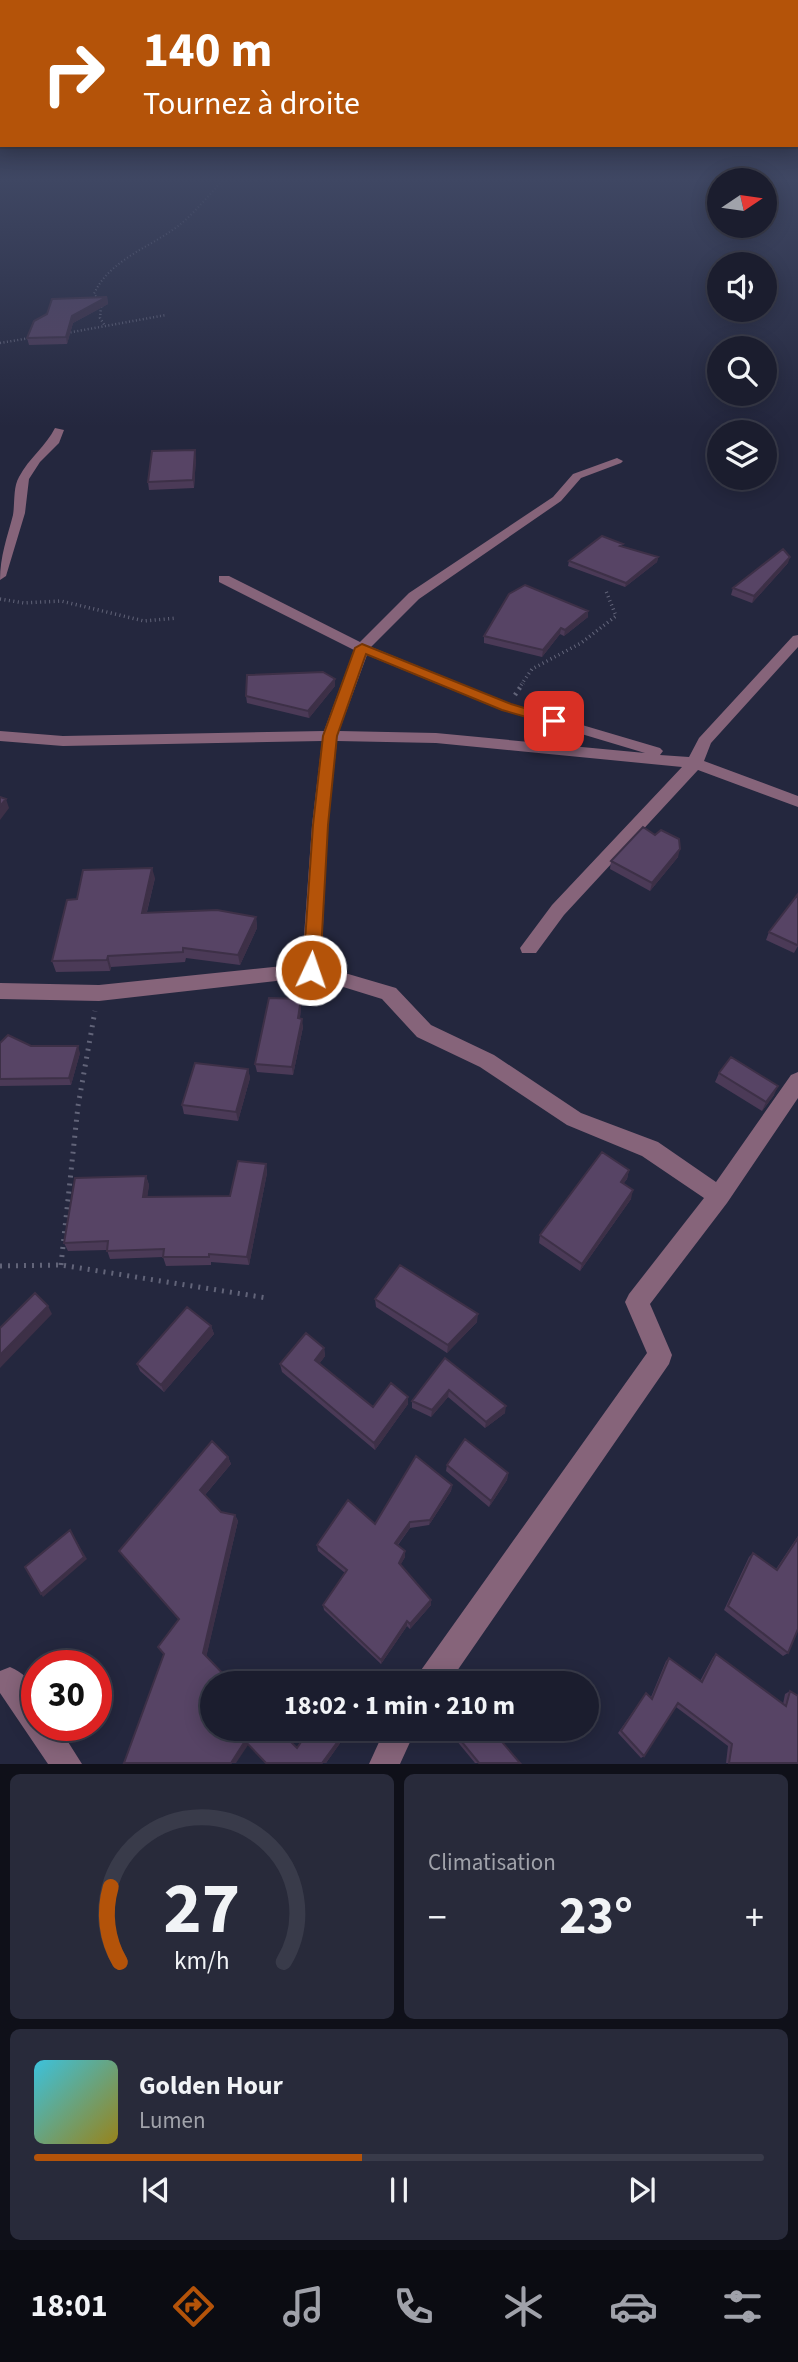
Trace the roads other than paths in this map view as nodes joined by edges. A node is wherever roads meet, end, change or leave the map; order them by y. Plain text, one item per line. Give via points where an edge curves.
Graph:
1 (60, 430) dead end
2 (617, 461) dead end
3 (0, 576) edge
4 (223, 579) dead end
5 (798, 639) edge
6 (362, 648) junction
7 (0, 736) edge
8 (330, 736) junction
9 (695, 763) junction
10 (798, 802) edge
11 (529, 948) dead end
12 (311, 970) junction
13 (0, 991) edge
14 (798, 1081) edge
15 (719, 1196) junction
16 (439, 1671) edge
17 (10, 1682) dead end
18 (21, 1697) edge
19 (51, 1741) edge
20 (395, 1741) edge
21 (66, 1763) edge
22 (384, 1763) edge

1 - 3 street via 23,479 19,513
2 - 6 street via 577,476 557,499 414,596
4 - 6 street
5 - 9 street via 704,741
6 - 8 street
6 - 9 street via 506,707
7 - 8 street via 63,741
8 - 9 street via 436,737
8 - 12 street
9 - 10 street
9 - 11 street via 558,910
12 - 13 street via 99,993
12 - 15 street via 388,993 424,1031 487,1061 573,1119 649,1149
14 - 15 street
15 - 16 street via 637,1302 660,1355
17 - 18 street
19 - 21 street
20 - 22 street

